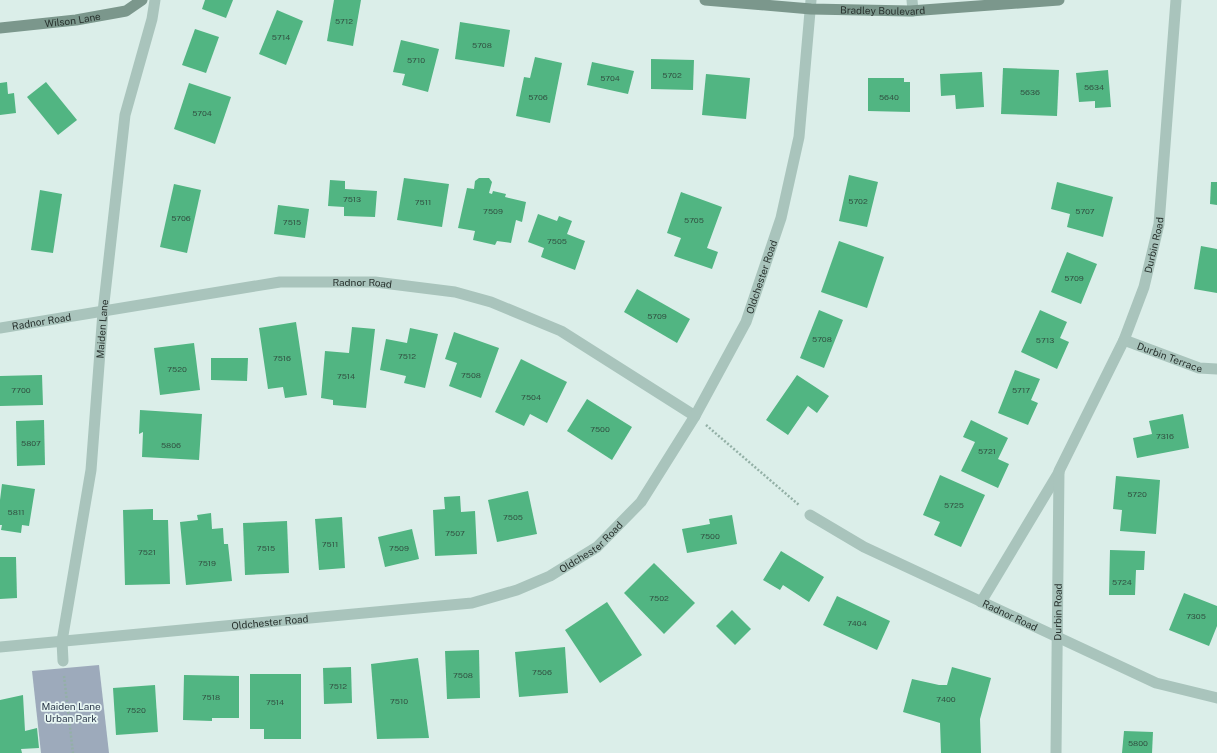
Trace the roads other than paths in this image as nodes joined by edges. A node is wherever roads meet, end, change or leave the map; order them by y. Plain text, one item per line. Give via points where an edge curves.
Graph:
1 (142, 0) edge
2 (155, 0) edge
3 (705, 0) edge
4 (1060, 0) edge
5 (1176, 0) edge
6 (1044, 1) edge
7 (811, 4) edge
8 (934, 5) edge
9 (913, 6) edge
10 (0, 28) edge
11 (103, 312) junction
12 (0, 328) edge
13 (1124, 340) junction
14 (1217, 369) edge
15 (695, 416) junction
16 (1059, 471) junction
17 (810, 515) road end
18 (982, 602) junction
19 (1058, 638) junction
20 (62, 641) junction
21 (0, 647) edge
22 (63, 661) road end
23 (1217, 698) edge
24 (1056, 753) edge

1 - 10 main road, Wilson Lane via 126,11 76,20
2 - 11 street, Maiden Lane via 125,115
3 - 7 main road, Bradley Boulevard
4 - 6 main road, Bradley Boulevard
5 - 13 street, Durbin Road via 1158,224 1144,287
6 - 8 main road, Bradley Boulevard
7 - 9 main road, Bradley Boulevard
7 - 15 street, Oldchester Road via 799,137 781,218 746,322
8 - 9 main road, Bradley Boulevard
11 - 12 street, Radnor Road
11 - 15 street, Radnor Road via 280,282 374,282 455,292 491,302 561,331
11 - 20 street, Maiden Lane via 91,470
13 - 14 street, Durbin Terrace via 1199,368
13 - 16 street, Durbin Road
15 - 20 street, Oldchester Road via 641,502 597,547 550,576 517,590 472,603
16 - 18 street, Durbin Road
16 - 19 street, Durbin Road
17 - 18 street, Radnor Road via 864,547
18 - 19 street, Radnor Road
19 - 23 street, Radnor Road via 1156,683
19 - 24 street, Durbin Road
20 - 21 street, Oldchester Road
20 - 22 street, Maiden Lane

